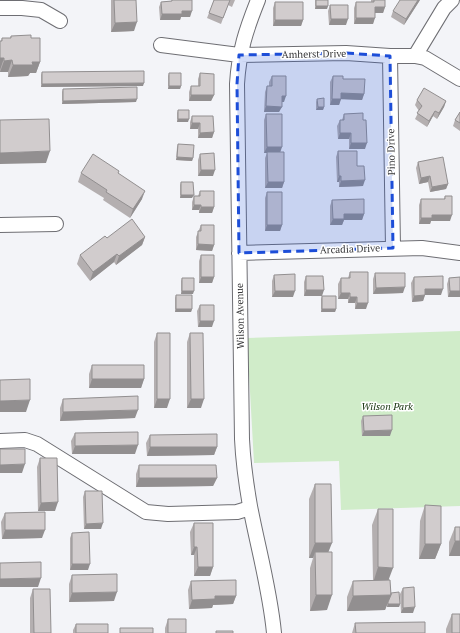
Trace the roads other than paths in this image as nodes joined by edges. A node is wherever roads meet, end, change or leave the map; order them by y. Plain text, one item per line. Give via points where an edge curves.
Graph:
1 (258, 0) edge
2 (452, 0) edge
3 (0, 8) edge
4 (60, 21) dead end
5 (161, 45) dead end
6 (240, 55) junction
7 (390, 56) junction
8 (415, 56) junction
9 (460, 79) edge
10 (56, 224) dead end
11 (0, 225) edge
12 (392, 248) junction
13 (239, 253) junction
14 (460, 253) edge
15 (0, 440) edge
16 (250, 508) junction
17 (274, 633) edge

1 - 6 street, Wilson Avenue
2 - 8 street via 444,8
3 - 4 street via 41,10
5 - 6 street, Amherst Drive
6 - 7 street, Amherst Drive via 346,53
6 - 13 street, Wilson Avenue via 237,84
7 - 8 street, Amherst Drive
7 - 12 street, Pino Drive
8 - 9 street, Amherst Drive via 425,58
10 - 11 street
12 - 13 street, Arcadia Drive
12 - 14 street, Arcadia Drive via 422,248
13 - 16 street, Wilson Avenue via 242,439
15 - 16 street via 25,440 37,444 146,512 238,512
16 - 17 street, Wilson Avenue via 269,596

